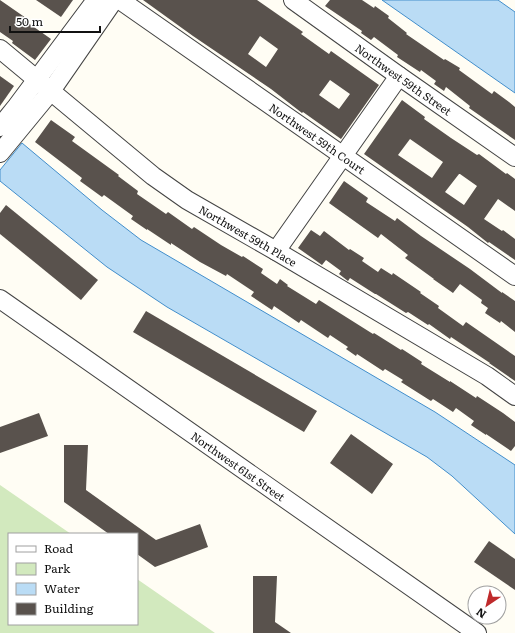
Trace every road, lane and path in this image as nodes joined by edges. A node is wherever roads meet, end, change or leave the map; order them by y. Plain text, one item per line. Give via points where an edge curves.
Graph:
1 (96, 0) edge
2 (114, 0) edge
3 (120, 0) edge
4 (293, 0) edge
5 (0, 49) edge
6 (399, 76) junction
7 (44, 85) junction
8 (0, 127) edge
9 (0, 153) edge
10 (343, 156) junction
11 (515, 157) edge
12 (276, 251) junction
13 (515, 276) edge
14 (0, 300) edge
15 (515, 396) edge
16 (477, 633) edge

1 - 7 street
2 - 7 street
3 - 10 street, Northwest 59th Court
4 - 6 street, Northwest 59th Street
5 - 7 street, Northwest 59th Place
6 - 10 street
6 - 11 street, Northwest 59th Street
7 - 8 street via 17,106
7 - 9 street
7 - 12 street, Northwest 59th Place via 153,176 187,200
10 - 12 street
10 - 13 street, Northwest 59th Court
12 - 15 street, Northwest 59th Place via 487,376
14 - 16 street, Northwest 61st Street

